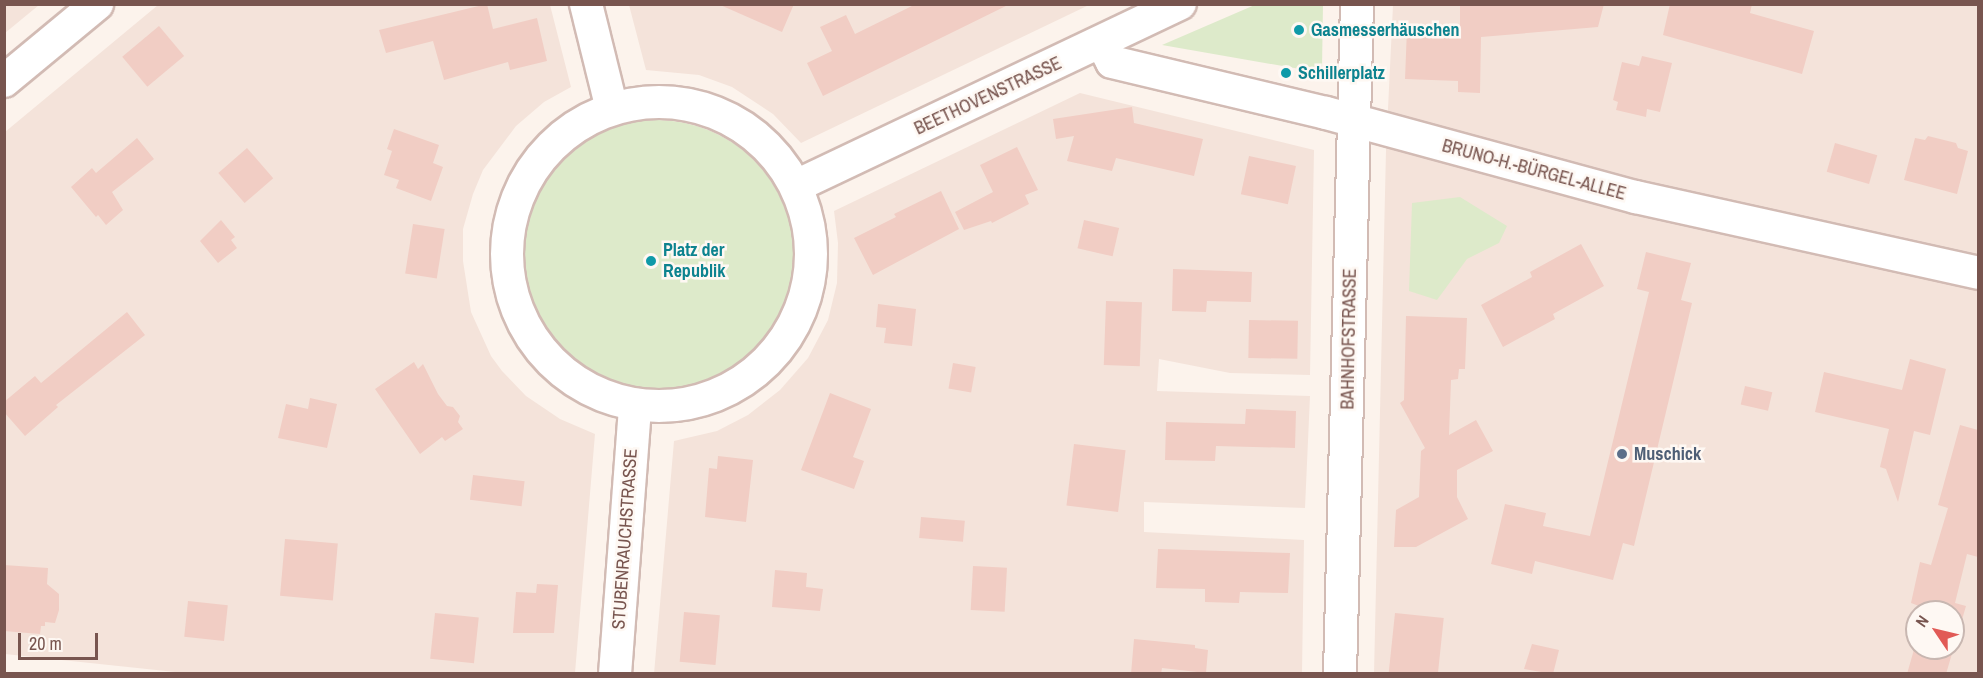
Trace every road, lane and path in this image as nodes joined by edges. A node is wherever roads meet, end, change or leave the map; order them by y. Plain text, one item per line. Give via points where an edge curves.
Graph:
1 (97, 4) edge
2 (586, 4) edge
3 (1180, 4) edge
4 (1357, 4) edge
5 (1102, 42) junction
6 (4, 81) edge
7 (612, 109) junction
8 (1353, 122) junction
9 (796, 186) junction
10 (1978, 273) edge
11 (635, 405) junction
12 (615, 674) edge
13 (1340, 674) edge

1 - 6 street
2 - 7 street
3 - 5 street, BEETHOVENSTRASSE
4 - 8 street, BAHNHOFSTRASSE
5 - 8 street, BRUNO-H.-BÜRGEL-ALLEE via 1112,62
5 - 9 street, BEETHOVENSTRASSE
7 - 9 street via 640,103 678,102 728,118 755,135
7 - 11 street via 573,128 542,156 527,177 509,225 508,279 529,334 549,360 603,397
8 - 10 street, BRUNO-H.-BÜRGEL-ALLEE via 1636,197
8 - 13 street, BAHNHOFSTRASSE
9 - 11 street via 808,222 812,259 806,296 791,331 778,349 745,380 707,399 665,407
11 - 12 street, STUBENRAUCHSTRASSE

